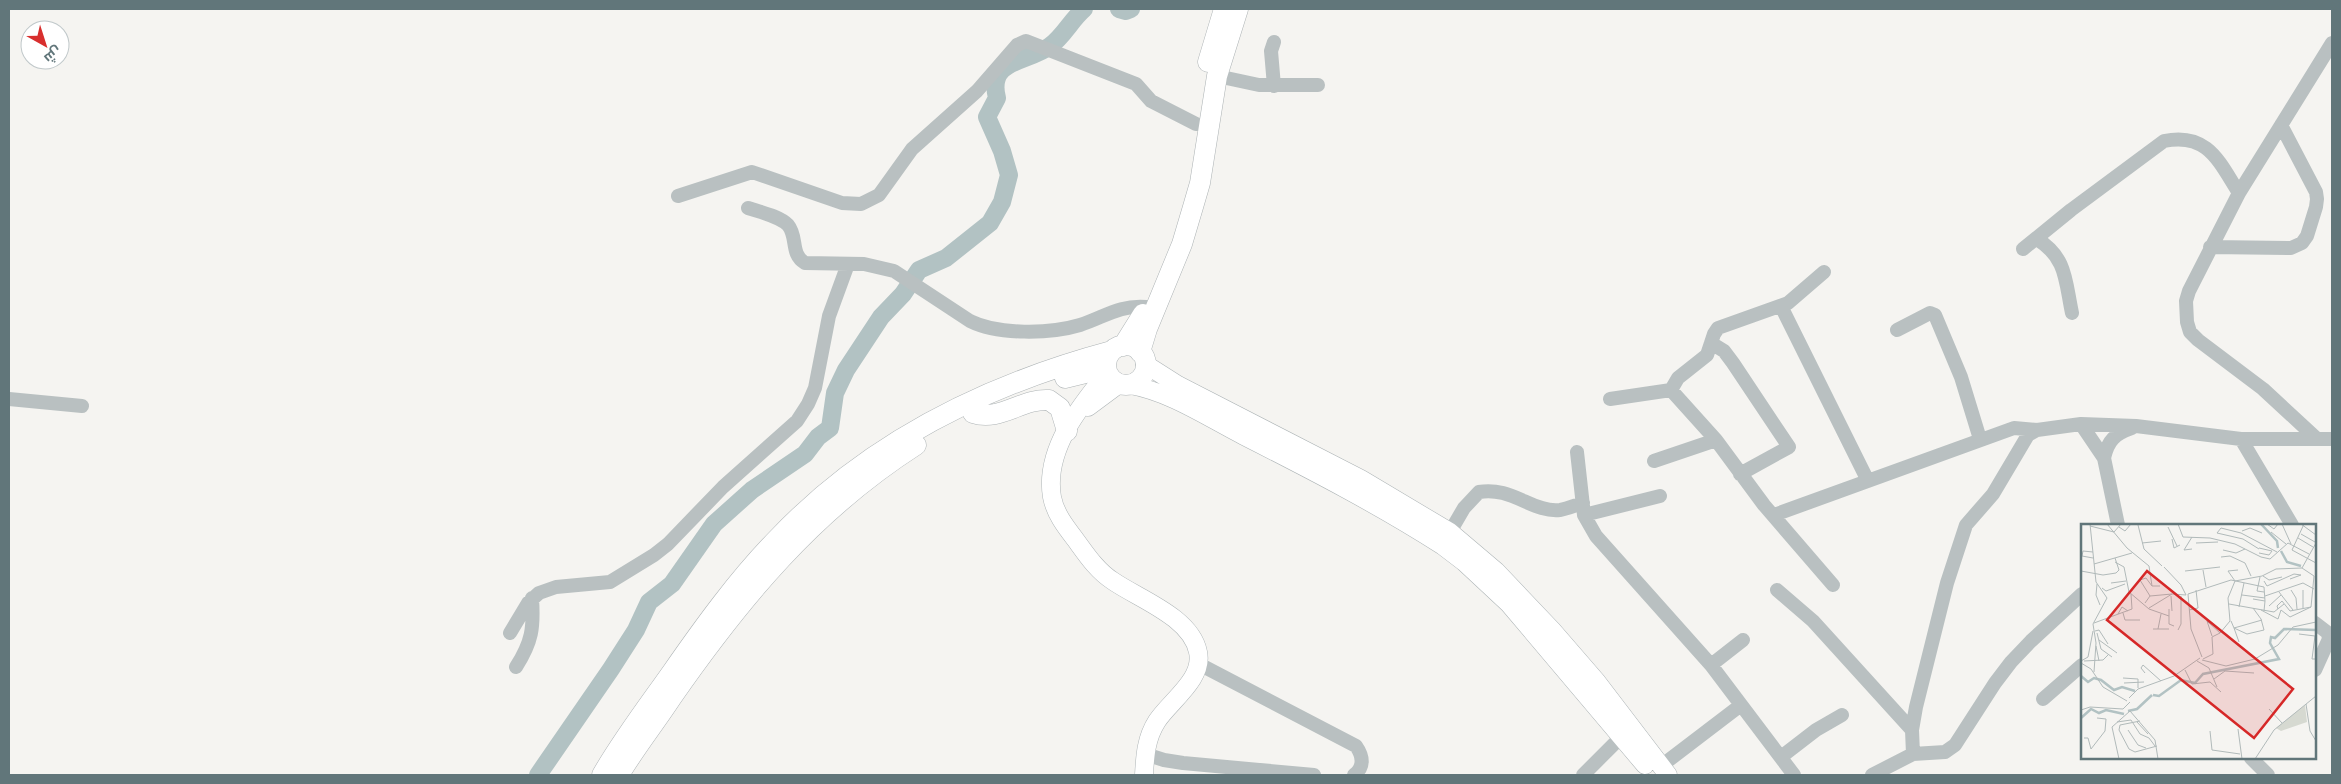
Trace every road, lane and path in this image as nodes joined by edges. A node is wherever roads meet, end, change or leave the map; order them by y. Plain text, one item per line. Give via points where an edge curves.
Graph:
1 (1224, 9) edge
2 (1238, 9) edge
3 (1274, 42) dead end
4 (2332, 43) edge
5 (1217, 76) junction
6 (1318, 85) dead end
7 (1274, 86) junction
8 (1196, 124) junction
9 (2280, 125) junction
10 (2239, 193) junction
11 (678, 196) dead end
12 (748, 208) dead end
13 (2037, 239) junction
14 (2210, 247) junction
15 (2023, 249) dead end
16 (848, 264) junction
17 (1824, 272) dead end
18 (1781, 306) junction
19 (1146, 307) junction
20 (2072, 313) dead end
21 (1896, 330) dead end
22 (1711, 342) junction
23 (1123, 365) junction
24 (1671, 390) junction
25 (9, 399) edge
26 (1610, 399) dead end
27 (82, 406) dead end
28 (973, 413) junction
29 (2081, 424) junction
30 (1070, 425) junction
31 (2136, 426) junction
32 (2037, 430) junction
33 (1980, 439) junction
34 (2241, 439) junction
35 (2317, 439) junction
36 (2332, 439) edge
37 (1716, 440) junction
38 (1578, 452) dead end
39 (2104, 458) junction
40 (1654, 461) dead end
41 (1740, 474) junction
42 (1868, 481) junction
43 (1660, 496) dead end
44 (1584, 509) junction
45 (1774, 515) junction
46 (2118, 524) edge
47 (2291, 524) edge
48 (1442, 533) junction
49 (1833, 585) dead end
50 (1778, 590) dead end
51 (2081, 595) edge
52 (532, 598) junction
53 (2316, 624) edge
54 (510, 632) dead end
55 (1742, 640) dead end
56 (1197, 663) junction
57 (1711, 664) junction
58 (2081, 666) edge
59 (516, 667) dead end
60 (2316, 668) edge
61 (2043, 699) dead end
62 (1742, 705) junction
63 (1842, 714) dead end
64 (1912, 730) junction
65 (1622, 736) junction
66 (1145, 754) junction
67 (1913, 754) junction
68 (1781, 757) junction
69 (2251, 759) edge
70 (1661, 772) edge
71 (602, 775) edge
72 (619, 775) edge
73 (1144, 775) edge
74 (1314, 775) edge
75 (1354, 775) edge
76 (1583, 775) edge
77 (1794, 775) edge
78 (1872, 775) edge
79 (2268, 775) edge

1 - 8 highway via 1206,67
2 - 5 highway
3 - 7 street via 1271,51
4 - 9 street
5 - 7 street
5 - 23 highway via 1200,183 1182,244 1147,330
6 - 7 street
8 - 11 street via 1150,101 1136,84 1026,42 1017,45 977,91 924,137 883,190 868,202 842,203 752,172
8 - 19 highway via 1175,226
9 - 10 street
9 - 14 street via 2316,192 2316,207 2305,240 2291,248
10 - 13 street via 2214,154 2204,145 2177,138 2164,141 2070,210
10 - 14 street
12 - 16 street via 788,225 796,254 802,262
13 - 15 street
13 - 20 street via 2060,259
14 - 35 street via 2186,301 2190,332 2263,390
16 - 19 street via 894,271 976,325 991,328 1026,331 1068,328 1119,308
16 - 52 street via 829,316 812,395 804,411 786,432 723,487 668,544 625,574 600,584 556,587
17 - 18 street
18 - 22 street via 1718,328
18 - 42 street
19 - 23 highway
21 - 33 street via 1930,313 1935,315 1961,377
22 - 24 street via 1706,355 1678,378
22 - 41 street via 1724,351 1789,446
23 - 28 highway via 1043,385
23 - 30 main road via 1085,400
23 - 48 main road via 1178,385 1361,479
23 - 48 main road via 1148,389
23 - 71 highway via 1040,373 959,406 894,442 833,486 777,538 739,582
24 - 26 street
24 - 37 street
25 - 27 street
28 - 30 highway via 992,416 1049,400 1060,408
28 - 72 highway via 923,440 878,470 841,499 778,560 694,666
29 - 31 street
29 - 32 street
29 - 39 street
30 - 56 main road via 1051,476 1052,498 1062,521 1101,572 1174,619 1192,636 1199,653
31 - 34 street
31 - 39 street via 2112,437
32 - 33 street via 2014,428
32 - 64 street via 2028,435 1992,494 1966,525 1947,583
33 - 42 street
34 - 35 street
34 - 47 street
35 - 36 street
37 - 40 street
37 - 41 street
38 - 44 street
39 - 46 street
41 - 45 street
42 - 45 street
43 - 44 street
44 - 48 street via 1560,510 1497,491 1479,492
44 - 57 street via 1596,536
45 - 49 street
48 - 65 main road via 1464,562 1509,604
48 - 70 main road via 1496,571 1552,630 1597,682
50 - 64 street via 1813,621
51 - 67 street via 2011,662 1955,744 1945,752
52 - 54 street
52 - 59 street via 530,642
53 - 60 street via 2328,633 2329,639
55 - 57 street
56 - 66 main road via 1196,672 1157,720
56 - 75 street via 1356,746 1362,754 1362,765
57 - 62 street
58 - 61 street
62 - 68 street
62 - 70 street
63 - 68 street
64 - 67 street
65 - 70 main road
65 - 76 street
66 - 73 main road
66 - 74 street via 1183,763
67 - 78 street
68 - 77 street
69 - 79 street

